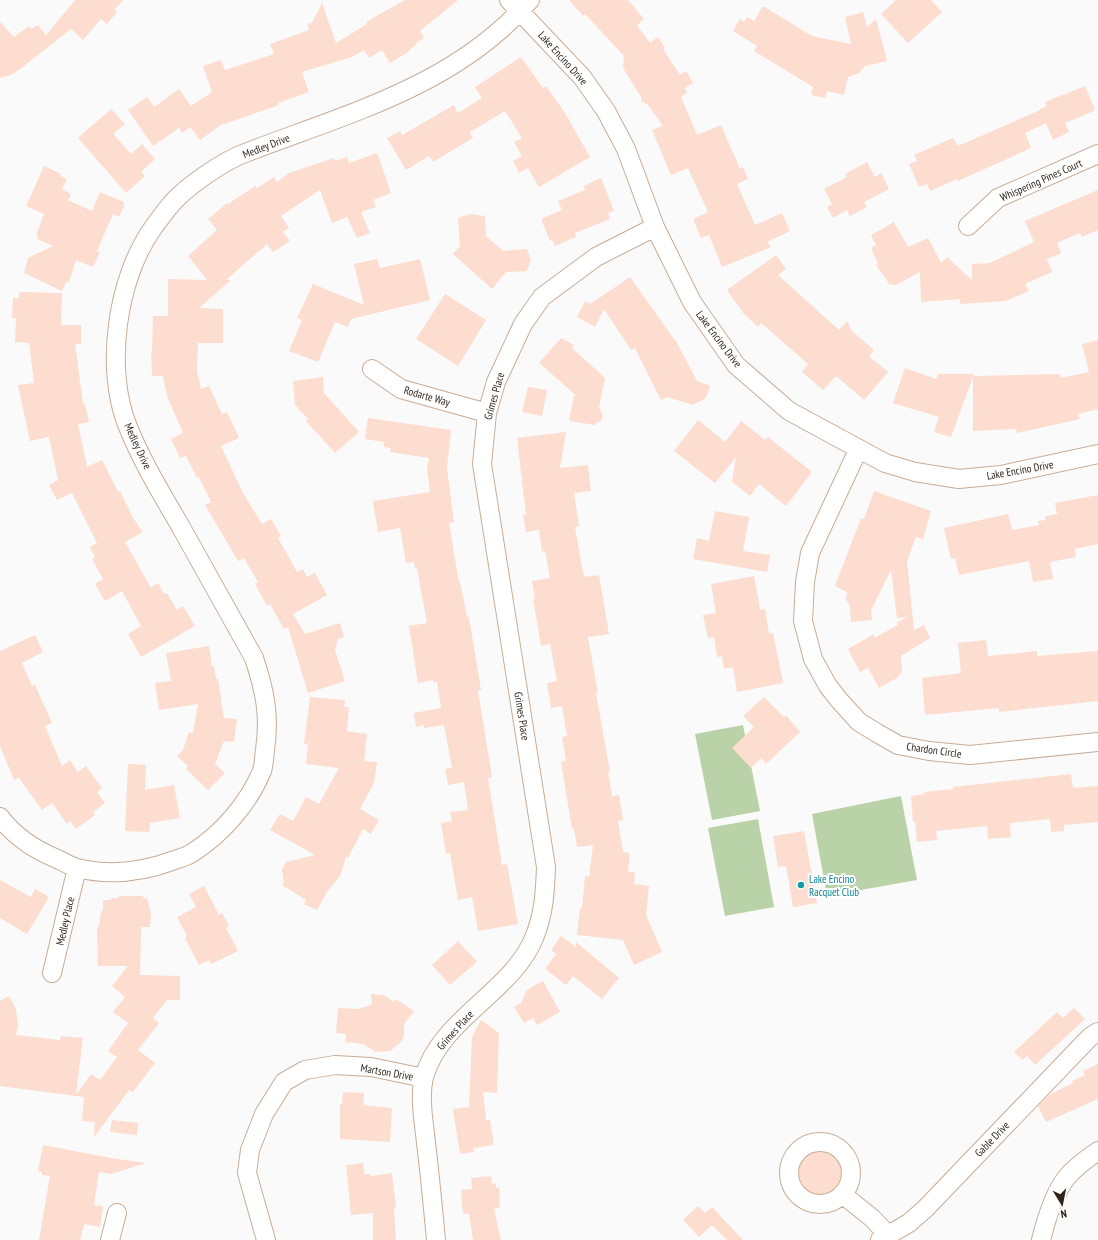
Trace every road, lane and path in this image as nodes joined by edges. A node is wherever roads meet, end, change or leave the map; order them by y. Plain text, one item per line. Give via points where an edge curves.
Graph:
1 (520, 4) edge
2 (1098, 154) edge
3 (968, 226) dead end
4 (655, 227) junction
5 (372, 369) dead end
6 (487, 413) junction
7 (858, 450) junction
8 (1098, 454) edge
9 (1098, 742) edge
10 (0, 817) edge
11 (77, 868) junction
12 (52, 973) dead end
13 (1098, 1032) edge
14 (424, 1078) junction
15 (1098, 1151) edge
16 (842, 1194) dead end
17 (116, 1213) dead end
18 (884, 1238) edge
19 (110, 1240) edge
20 (266, 1240) edge
21 (436, 1240) edge
22 (1041, 1240) edge

1 - 4 street, Lake Encino Drive via 582,77 606,111 626,149
1 - 11 street, Medley Drive via 478,48 436,76 402,94 362,110 241,154 208,174 179,196 141,245 120,308 116,352 117,385 127,426 158,487 254,658 268,709 266,740 262,770 240,807 215,835 191,854 150,869 111,873
2 - 3 street, Whispering Pines Court via 998,198
4 - 6 street, Grimes Place via 596,257 542,297 523,324 509,352 496,382
4 - 7 street, Lake Encino Drive via 692,302 736,365 789,411
5 - 6 street, Rodarte Way via 401,389
6 - 14 street, Grimes Place via 482,464 546,867 544,907 534,939 519,963 452,1030 432,1057
7 - 8 street, Lake Encino Drive via 885,463 916,472 958,478 1001,476
7 - 9 street, Chardon Circle via 810,553 805,582 803,621 813,659 839,700 859,722 898,745 929,751 970,754
10 - 11 street, Medley Drive via 7,827 36,850
11 - 12 street, Medley Place
13 - 18 street, Gable Drive via 1090,1037 925,1209
14 - 20 street, Martson Drive via 371,1067 335,1065 305,1070 284,1082 264,1114 250,1150 247,1173
14 - 21 street, Grimes Place via 422,1102
15 - 22 street via 1082,1162 1067,1178 1055,1200
16 - 18 street via 872,1218
17 - 19 street

